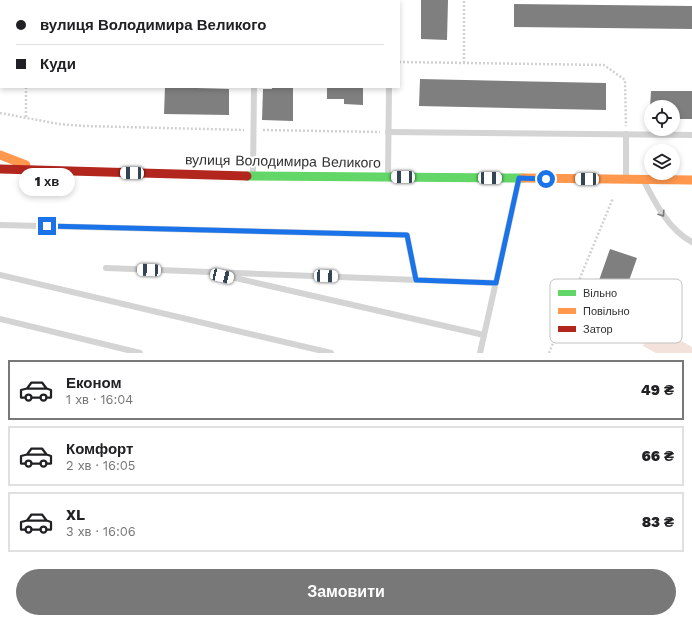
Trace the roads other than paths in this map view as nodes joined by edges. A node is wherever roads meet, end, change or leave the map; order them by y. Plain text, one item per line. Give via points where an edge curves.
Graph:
1 (254, 88) edge
2 (389, 88) edge
3 (388, 132) junction
4 (626, 134) junction
5 (692, 135) edge
6 (0, 155) edge
7 (0, 169) edge
8 (42, 171) junction
9 (253, 176) junction
10 (388, 177) junction
11 (519, 178) junction
12 (626, 179) junction
13 (644, 180) joint
14 (680, 180) edge
15 (692, 180) edge
16 (0, 224) edge
17 (692, 242) edge
18 (106, 268) dead end
19 (207, 272) junction
20 (0, 275) edge
21 (416, 280) junction
22 (496, 283) junction
23 (0, 319) edge
24 (484, 335) junction
25 (140, 353) edge
26 (331, 353) edge
27 (480, 353) edge

1 - 9 lane
2 - 3 lane
3 - 4 lane
3 - 10 lane
4 - 5 lane
4 - 12 lane
6 - 8 street, вулиця Володимира Великого
7 - 8 street, вулиця Володимира Великого
8 - 9 street, вулиця Володимира Великого
9 - 10 street, вулиця Володимира Великого
10 - 11 street, вулиця Володимира Великого
11 - 12 street, вулиця Володимира Великого
11 - 22 lane
12 - 13 street, вулиця Володимира Великого
13 -> 17 lane via 665,218
14 - 15 street, вулиця Володимира Великого
16 - 21 lane via 407,235
18 - 19 lane
19 - 21 lane
19 - 24 lane
20 - 26 lane
21 - 22 lane
22 - 24 lane
23 - 25 lane
24 - 27 lane

